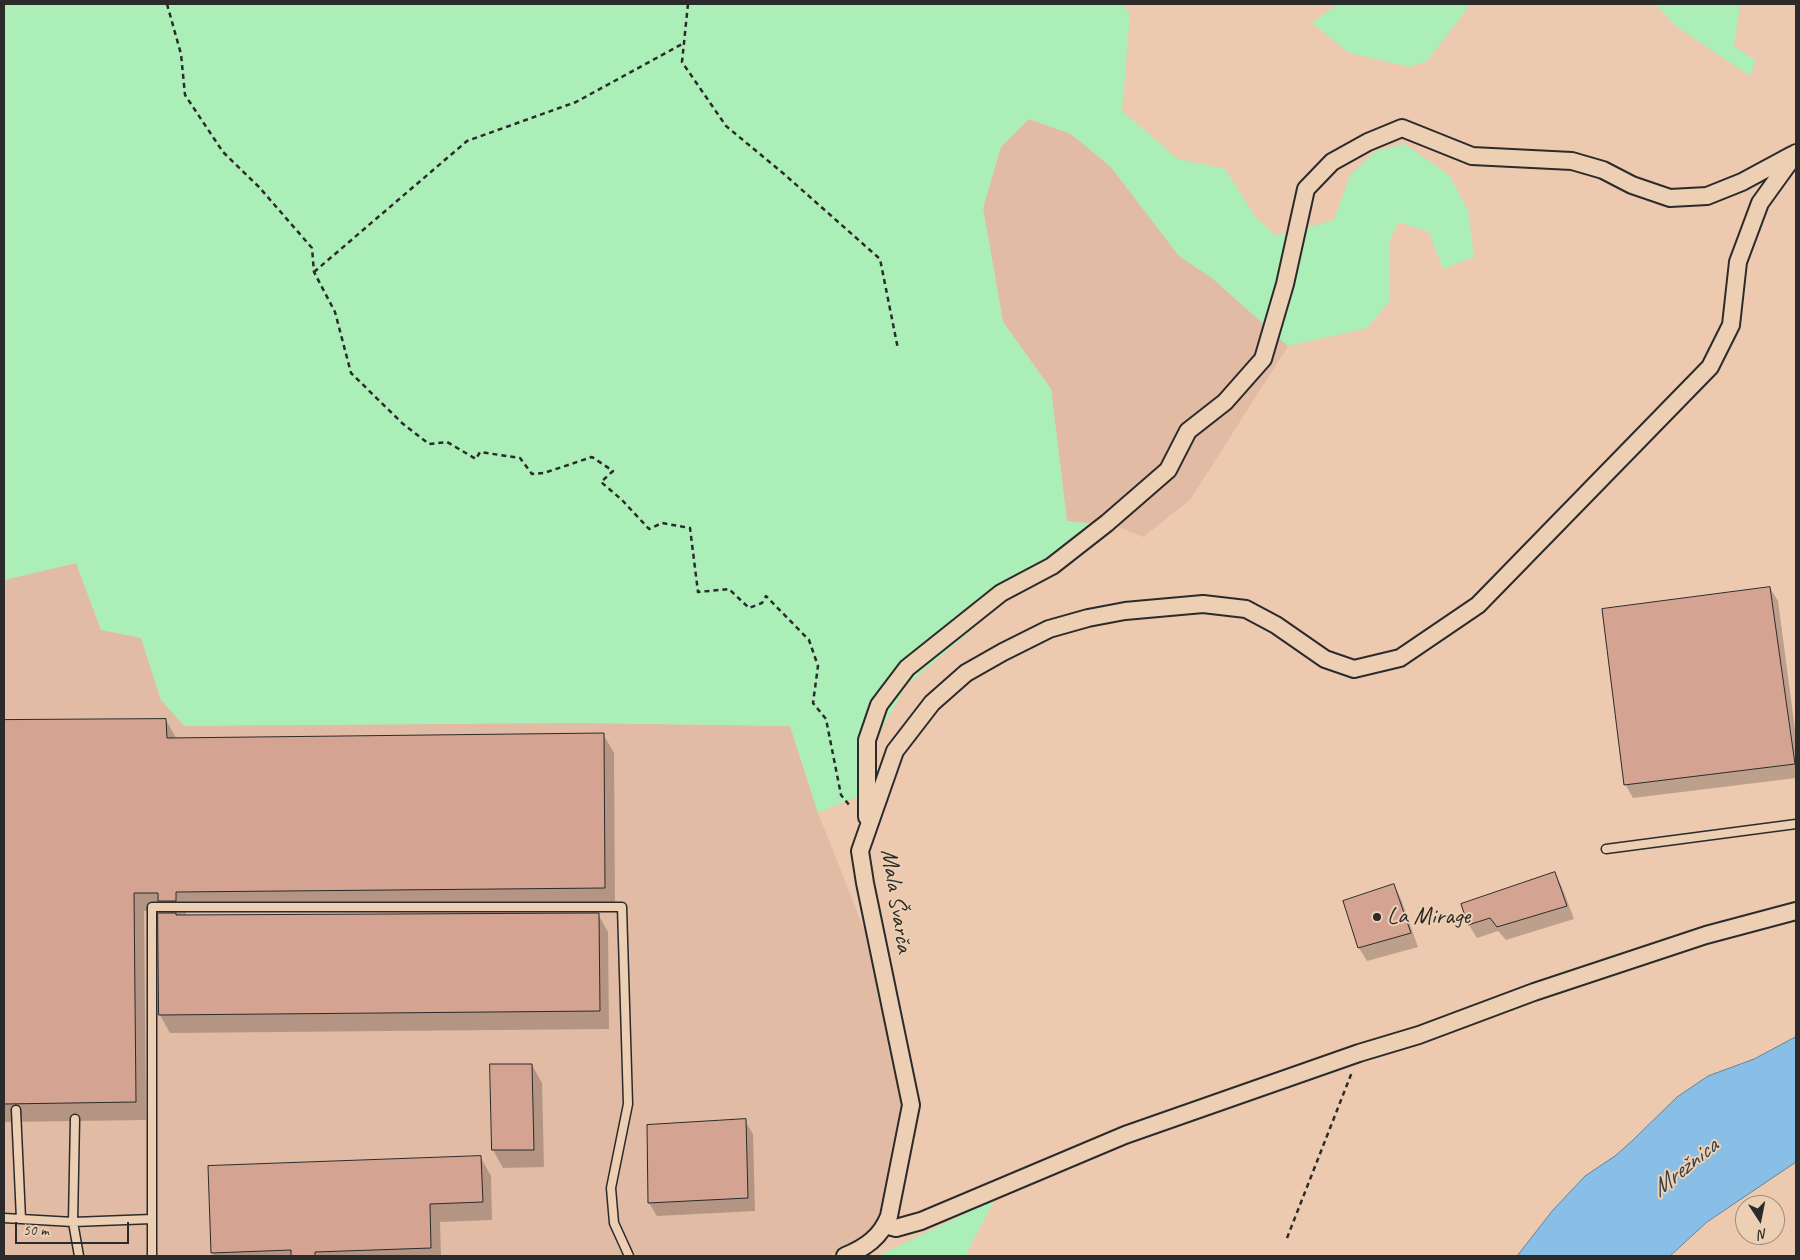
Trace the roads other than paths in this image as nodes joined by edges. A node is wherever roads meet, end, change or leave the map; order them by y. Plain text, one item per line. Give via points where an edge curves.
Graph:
1 (1796, 153) edge
2 (1796, 824) edge
3 (867, 826) junction
4 (1606, 849) dead end
5 (1796, 911) edge
6 (16, 1110) dead end
7 (75, 1120) dead end
8 (4, 1218) edge
9 (21, 1219) junction
10 (152, 1219) junction
11 (73, 1222) junction
12 (885, 1226) junction
13 (79, 1256) edge
14 (152, 1256) edge
15 (630, 1256) edge
16 (845, 1256) edge

1 - 3 street, Mala Švarča via 1760,203 1738,262 1731,324 1710,367 1478,605 1400,658 1354,669 1325,659 1276,625 1246,609 1203,604 1124,611 1049,629 966,673 932,703 896,751
1 - 3 street via 1742,182 1707,196 1670,198 1632,185 1603,170 1572,161 1472,156 1402,128 1332,162 1306,189 1285,284 1263,358 1225,402 1188,431 1168,470 1108,523 1052,566 1001,593 907,668 879,705 867,740
2 - 4 lane
3 - 12 street, Mala Švarča via 860,851 911,1105
5 - 12 street via 1706,935 1534,992 1419,1035 1125,1135 921,1221 896,1228
6 - 9 lane
7 - 11 lane
8 - 9 lane
9 - 11 lane
10 - 11 lane
10 - 14 lane
10 - 15 lane via 152,907 622,907 628,1104 611,1188 614,1223
11 - 13 lane
12 - 16 street, Mala Švarča via 868,1244

